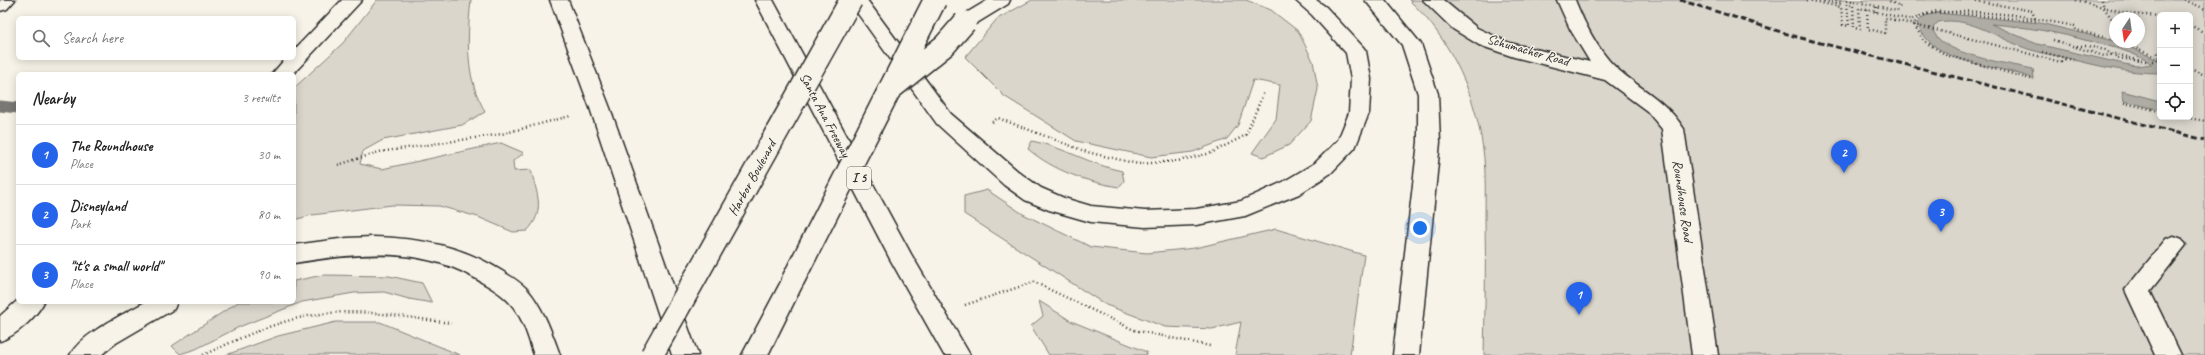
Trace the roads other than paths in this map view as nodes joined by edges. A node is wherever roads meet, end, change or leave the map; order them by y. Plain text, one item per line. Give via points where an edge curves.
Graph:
1 (6, 0) edge
2 (353, 0) edge
3 (559, 0) edge
4 (764, 0) edge
5 (851, 0) edge
6 (857, 0) edge
7 (935, 0) edge
8 (1000, 0) edge
9 (1304, 0) edge
10 (1374, 0) edge
11 (1432, 0) edge
12 (1566, 0) edge
13 (0, 5) edge
14 (296, 59) edge
15 (295, 60) edge
16 (284, 72) edge
17 (1611, 75) junction
18 (888, 91) junction
19 (2174, 245) dead end
20 (296, 254) edge
21 (30, 304) edge
22 (162, 304) edge
23 (0, 331) edge
24 (83, 355) edge
25 (547, 355) edge
26 (652, 355) edge
27 (685, 355) edge
28 (755, 355) edge
29 (957, 355) edge
30 (1406, 355) edge
31 (1705, 355) edge
32 (2168, 355) edge

1 - 13 main road
2 - 14 main road
3 - 27 main road via 600,108
4 - 29 main road, Santa Ana Freeway / I 5 via 898,252
5 - 26 main road, Harbor Boulevard, bridge
6 - 9 main road via 944,119 1033,194 1091,214 1145,219 1196,217 1246,208 1291,188 1323,168 1347,143 1359,113 1361,79 1356,51 1319,11
7 - 18 main road, bridge
8 - 18 main road, bridge via 965,22 945,45
10 - 30 main road via 1411,44 1428,94 1429,142
11 - 17 main road, Schumacher Road via 1470,31 1499,45 1590,67
12 - 17 main road via 1573,20
15 - 16 main road
17 - 31 main road, Roundhouse Road via 1663,113 1673,129
18 - 28 main road, bridge
19 - 32 main road via 2137,290
20 - 25 main road via 331,247 382,245 440,253 474,265 519,296 534,320
21 - 23 main road
22 - 24 main road via 107,336

